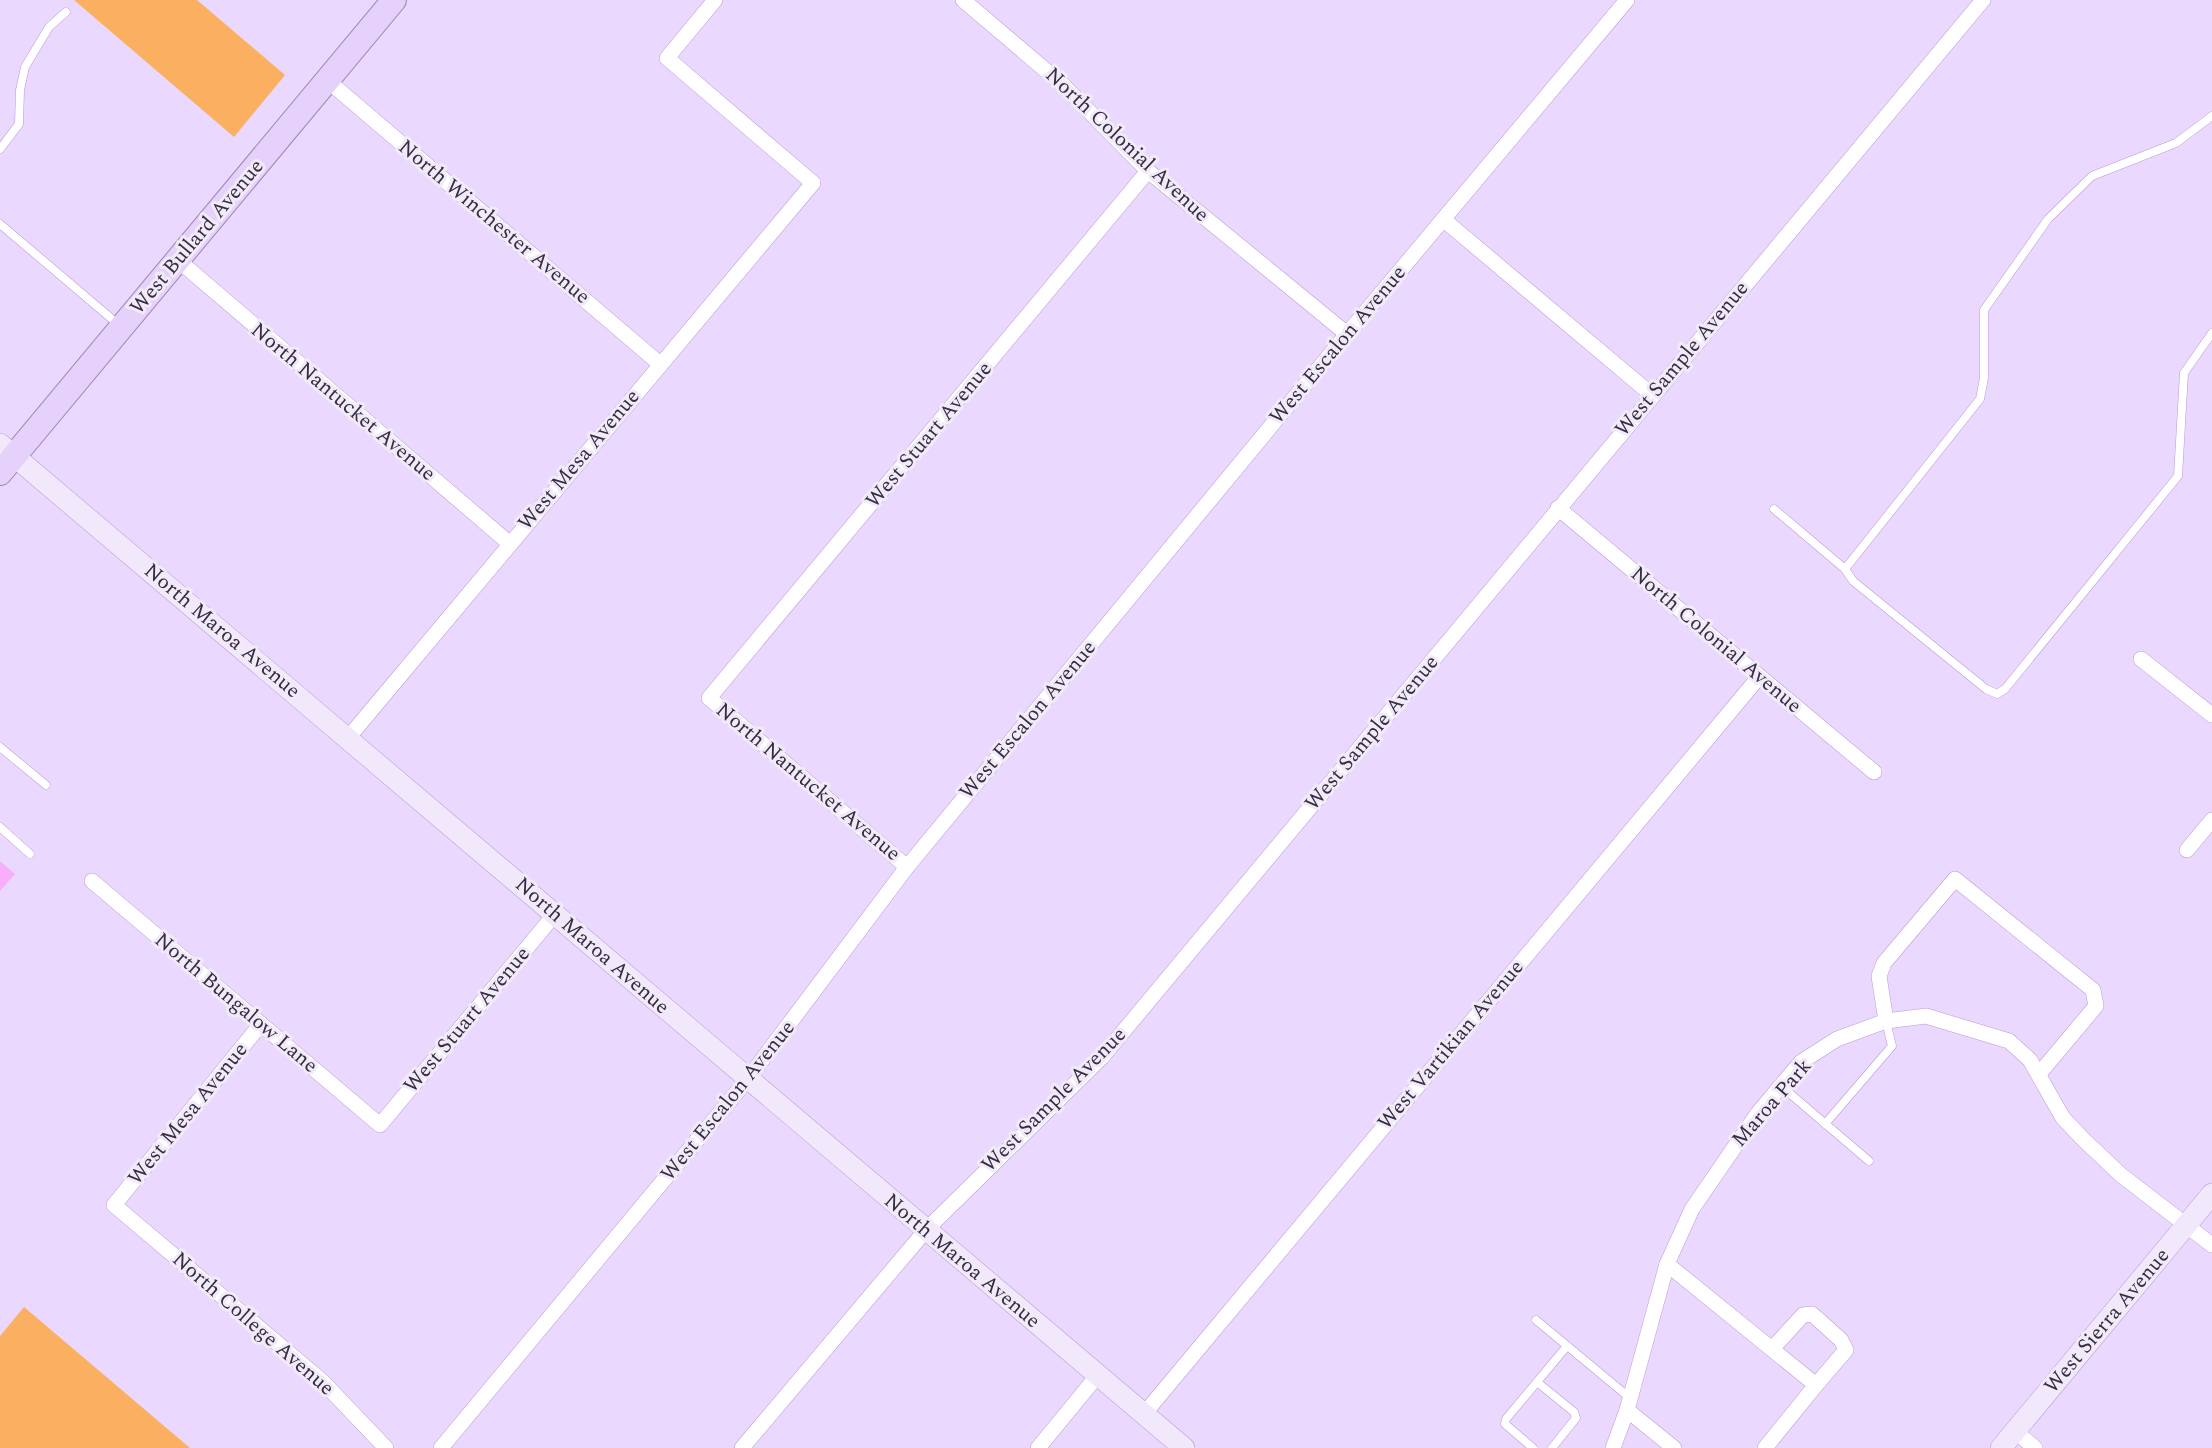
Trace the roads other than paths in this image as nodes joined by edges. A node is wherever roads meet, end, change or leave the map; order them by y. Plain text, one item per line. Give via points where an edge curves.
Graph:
1 (394, 0) edge
2 (715, 0) edge
3 (963, 0) edge
4 (1627, 0) edge
5 (1983, 0) edge
6 (66, 12) dead end
7 (327, 80) junction
8 (2212, 116) edge
9 (0, 149) edge
10 (1148, 171) junction
11 (1444, 220) junction
12 (0, 224) edge
13 (177, 260) junction
14 (122, 328) junction
15 (1347, 334) junction
16 (2211, 337) edge
17 (660, 364) junction
18 (1652, 395) junction
19 (5, 458) edge
20 (1558, 508) junction
21 (1774, 508) dead end
22 (509, 543) junction
23 (1845, 569) junction
24 (2141, 659) dead end
25 (1759, 676) junction
26 (709, 698) joint
27 (2212, 716) edge
28 (348, 738) junction
29 (0, 747) edge
30 (1874, 772) dead end
31 (46, 785) dead end
32 (2212, 820) edge
33 (0, 827) edge
34 (2187, 850) dead end
35 (30, 854) dead end
36 (907, 867) junction
37 (92, 881) dead end
38 (555, 914) junction
39 (1886, 1021) junction
40 (261, 1024) junction
41 (2038, 1074) junction
42 (747, 1080) junction
43 (1781, 1086) junction
44 (1825, 1124) junction
45 (380, 1125) joint
46 (1869, 1161) dead end
47 (2212, 1194) edge
48 (114, 1205) joint
49 (2187, 1224) junction
50 (926, 1230) junction
51 (2212, 1245) edge
52 (1666, 1264) junction
53 (1536, 1320) dead end
54 (1567, 1346) junction
55 (1772, 1349) junction
56 (1098, 1375) junction
57 (1537, 1382) junction
58 (1816, 1385) junction
59 (1629, 1404) junction
60 (1144, 1414) junction
61 (2015, 1431) junction
62 (386, 1448) edge
63 (441, 1448) edge
64 (742, 1448) edge
65 (1038, 1448) edge
66 (1184, 1448) edge
67 (1533, 1448) edge
68 (1552, 1448) edge
69 (1613, 1448) edge
70 (1674, 1448) edge
71 (1765, 1448) edge
72 (2001, 1448) edge
73 (2035, 1448) edge

1 - 7 main road, West Bullard Avenue
2 - 17 street, West Mesa Avenue via 667,58 813,183
3 - 10 street, North Colonial Avenue via 1063,85
4 - 11 street, West Escalon Avenue
5 - 18 street, West Sample Avenue
6 - 9 lane via 49,27 25,67 19,124
7 - 13 main road, West Bullard Avenue
7 - 17 street, North Winchester Avenue
8 - 23 lane via 2176,143 2092,176 2048,219 1984,310 1984,378 1980,399
10 - 15 street, North Colonial Avenue
10 - 26 street, West Stuart Avenue
11 - 15 street, West Escalon Avenue
11 - 18 street
12 - 14 lane
13 - 14 main road, West Bullard Avenue
13 - 22 street, North Nantucket Avenue
14 - 19 main road, West Bullard Avenue
15 - 36 street, West Escalon Avenue
16 - 23 lane via 2184,373 2178,476 2005,689 1997,694 1986,689 1853,581
17 - 22 street, West Mesa Avenue
18 - 20 street, West Sample Avenue
19 - 28 main road, North Maroa Avenue
20 - 25 street, North Colonial Avenue
20 - 50 street, West Sample Avenue via 1102,1057
21 - 23 lane
22 - 28 street, West Mesa Avenue
24 - 27 street
25 - 30 street, North Colonial Avenue
25 - 60 street, West Vartikian Avenue
26 - 36 street, North Nantucket Avenue
28 - 38 main road, North Maroa Avenue
29 - 31 lane
32 - 34 street
33 - 35 lane
36 - 42 street, West Escalon Avenue
37 - 40 street, North Bungalow Lane
38 - 42 main road, North Maroa Avenue
38 - 45 street, West Stuart Avenue
39 - 41 street, Maroa Park via 1926,1016 1972,1028 2009,1041 2030,1060
39 - 41 street via 1879,976 1884,963 1955,879 2093,990 2096,1006
39 - 43 street, Maroa Park via 1837,1039 1801,1062
39 - 44 lane via 1892,1046
40 - 45 street, North Bungalow Lane
40 - 48 street, West Mesa Avenue
41 - 49 street, Maroa Park via 2063,1118 2084,1140 2121,1175
42 - 50 main road, North Maroa Avenue
42 - 63 street, West Escalon Avenue
43 - 44 lane
43 - 52 street, Maroa Park via 1692,1209
44 - 46 lane
47 - 49 main road, West Sierra Avenue
48 - 62 street, North College Avenue via 322,1381
49 - 51 street, Maroa Park
49 - 61 main road, West Sierra Avenue
50 - 56 main road, North Maroa Avenue
50 - 64 street, West Sample Avenue
52 - 55 street
52 - 59 street, Maroa Park
53 - 54 lane
54 - 57 lane
54 - 59 lane
55 - 58 street
55 - 58 street via 1803,1315 1812,1314 1841,1340 1846,1350
56 - 60 main road, North Maroa Avenue
56 - 65 street
57 - 67 lane via 1505,1425
57 - 68 lane via 1574,1412 1576,1418
58 - 71 street
59 - 69 street, Maroa Park
59 - 70 street
60 - 66 main road, North Maroa Avenue
61 - 72 main road, West Sierra Avenue
61 - 73 street

